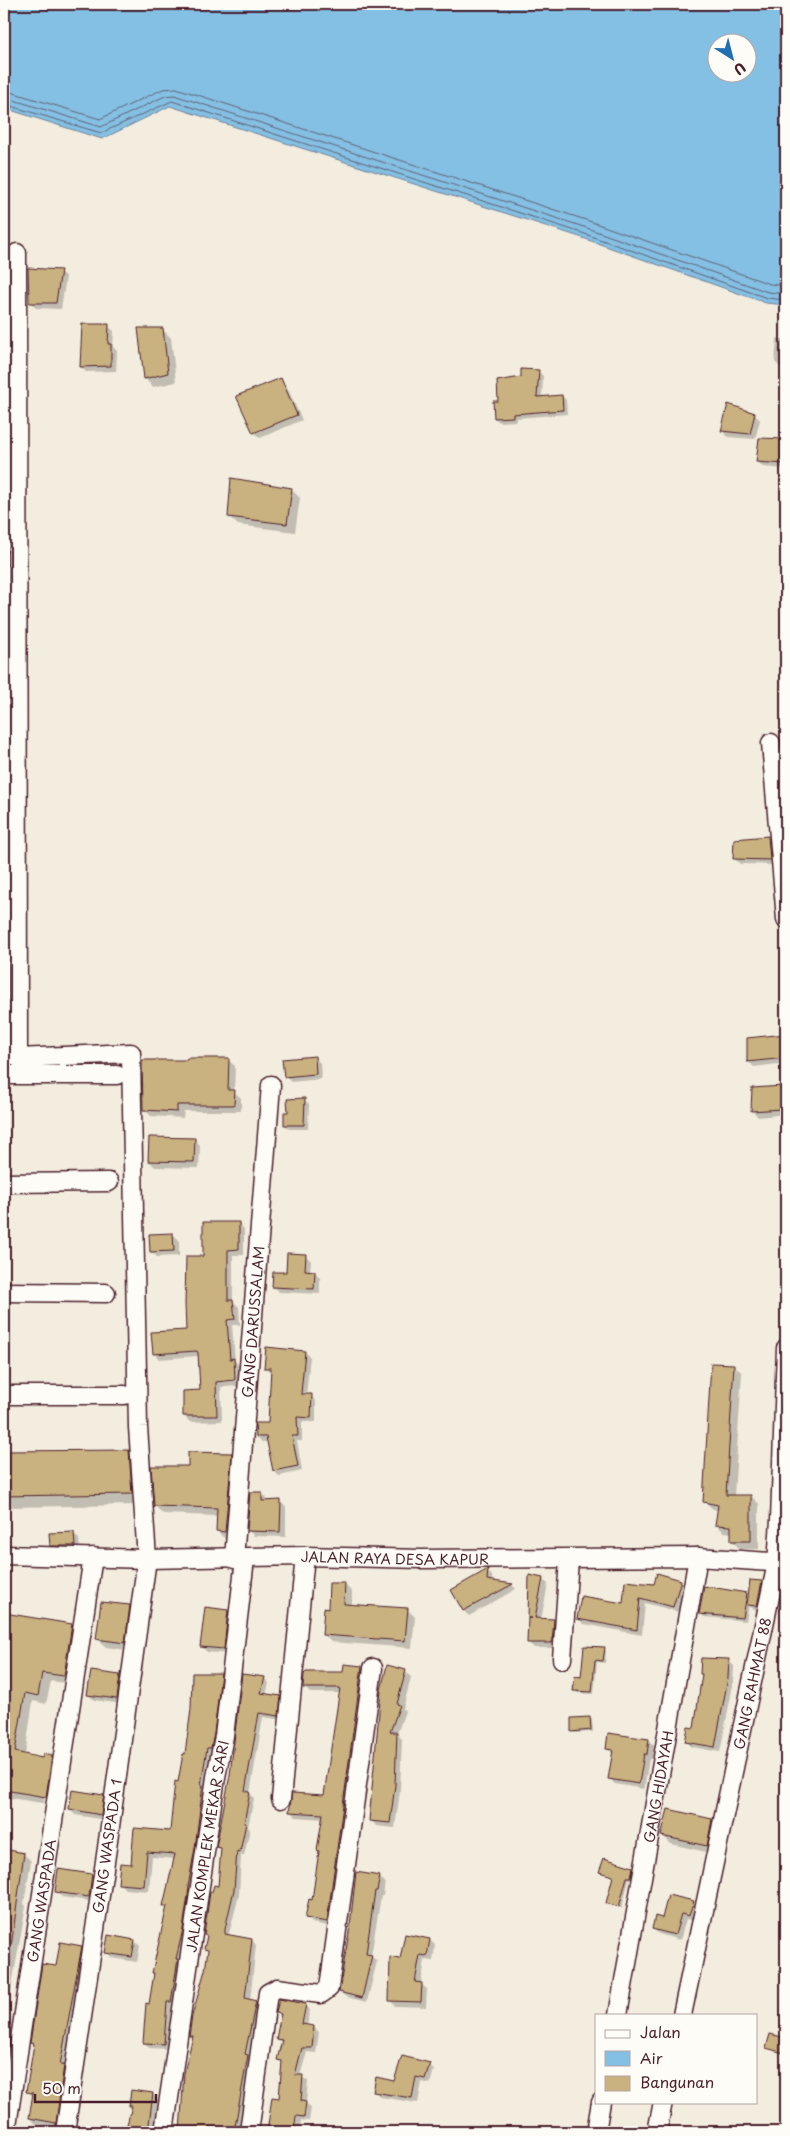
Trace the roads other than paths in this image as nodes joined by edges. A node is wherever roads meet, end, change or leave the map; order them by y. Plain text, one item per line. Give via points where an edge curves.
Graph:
1 (17, 253) dead end
2 (771, 743) dead end
3 (786, 919) edge
4 (4, 1075) edge
5 (116, 1075) dead end
6 (272, 1085) dead end
7 (4, 1182) edge
8 (109, 1182) dead end
9 (4, 1292) edge
10 (106, 1292) dead end
11 (786, 1348) edge
12 (125, 1394) dead end
13 (4, 1395) edge
14 (4, 1555) edge
15 (305, 1556) junction
16 (93, 1557) junction
17 (698, 1557) junction
18 (147, 1559) junction
19 (239, 1559) junction
20 (569, 1559) junction
21 (782, 1563) edge
22 (562, 1660) dead end
23 (372, 1668) dead end
24 (281, 1799) dead end
25 (618, 2014) edge
26 (682, 2014) edge
27 (602, 2104) edge
28 (663, 2104) edge
29 (6, 2132) edge
30 (65, 2132) edge
31 (164, 2132) edge
32 (249, 2132) edge
33 (596, 2132) edge
34 (657, 2132) edge

1 - 18 street, GANG WASPADA 1 via 18,1058 131,1053 138,1427
2 - 3 street
4 - 5 street
6 - 19 street, GANG DARUSSALAM
7 - 8 street
9 - 10 street
11 - 21 street, GANG RAHMAT 88 via 780,1520
12 - 13 street
14 - 16 street, JALAN RAYA DESA KAPUR
15 - 19 street, JALAN RAYA DESA KAPUR
15 - 20 street, JALAN RAYA DESA KAPUR
15 - 24 street
16 - 18 street, JALAN RAYA DESA KAPUR
16 - 29 street, GANG WASPADA
17 - 20 street, JALAN RAYA DESA KAPUR
17 - 21 street, JALAN RAYA DESA KAPUR
17 - 25 street, GANG HIDAYAH
18 - 19 street, JALAN RAYA DESA KAPUR
18 - 30 street, GANG WASPADA 1
19 - 31 street, JALAN KOMPLEK MEKAR SARI via 224,1736
20 - 22 street
21 - 26 street, GANG RAHMAT 88
23 - 32 street via 329,1988 321,1994 277,1988 268,1993
27 - 33 street
28 - 34 street

